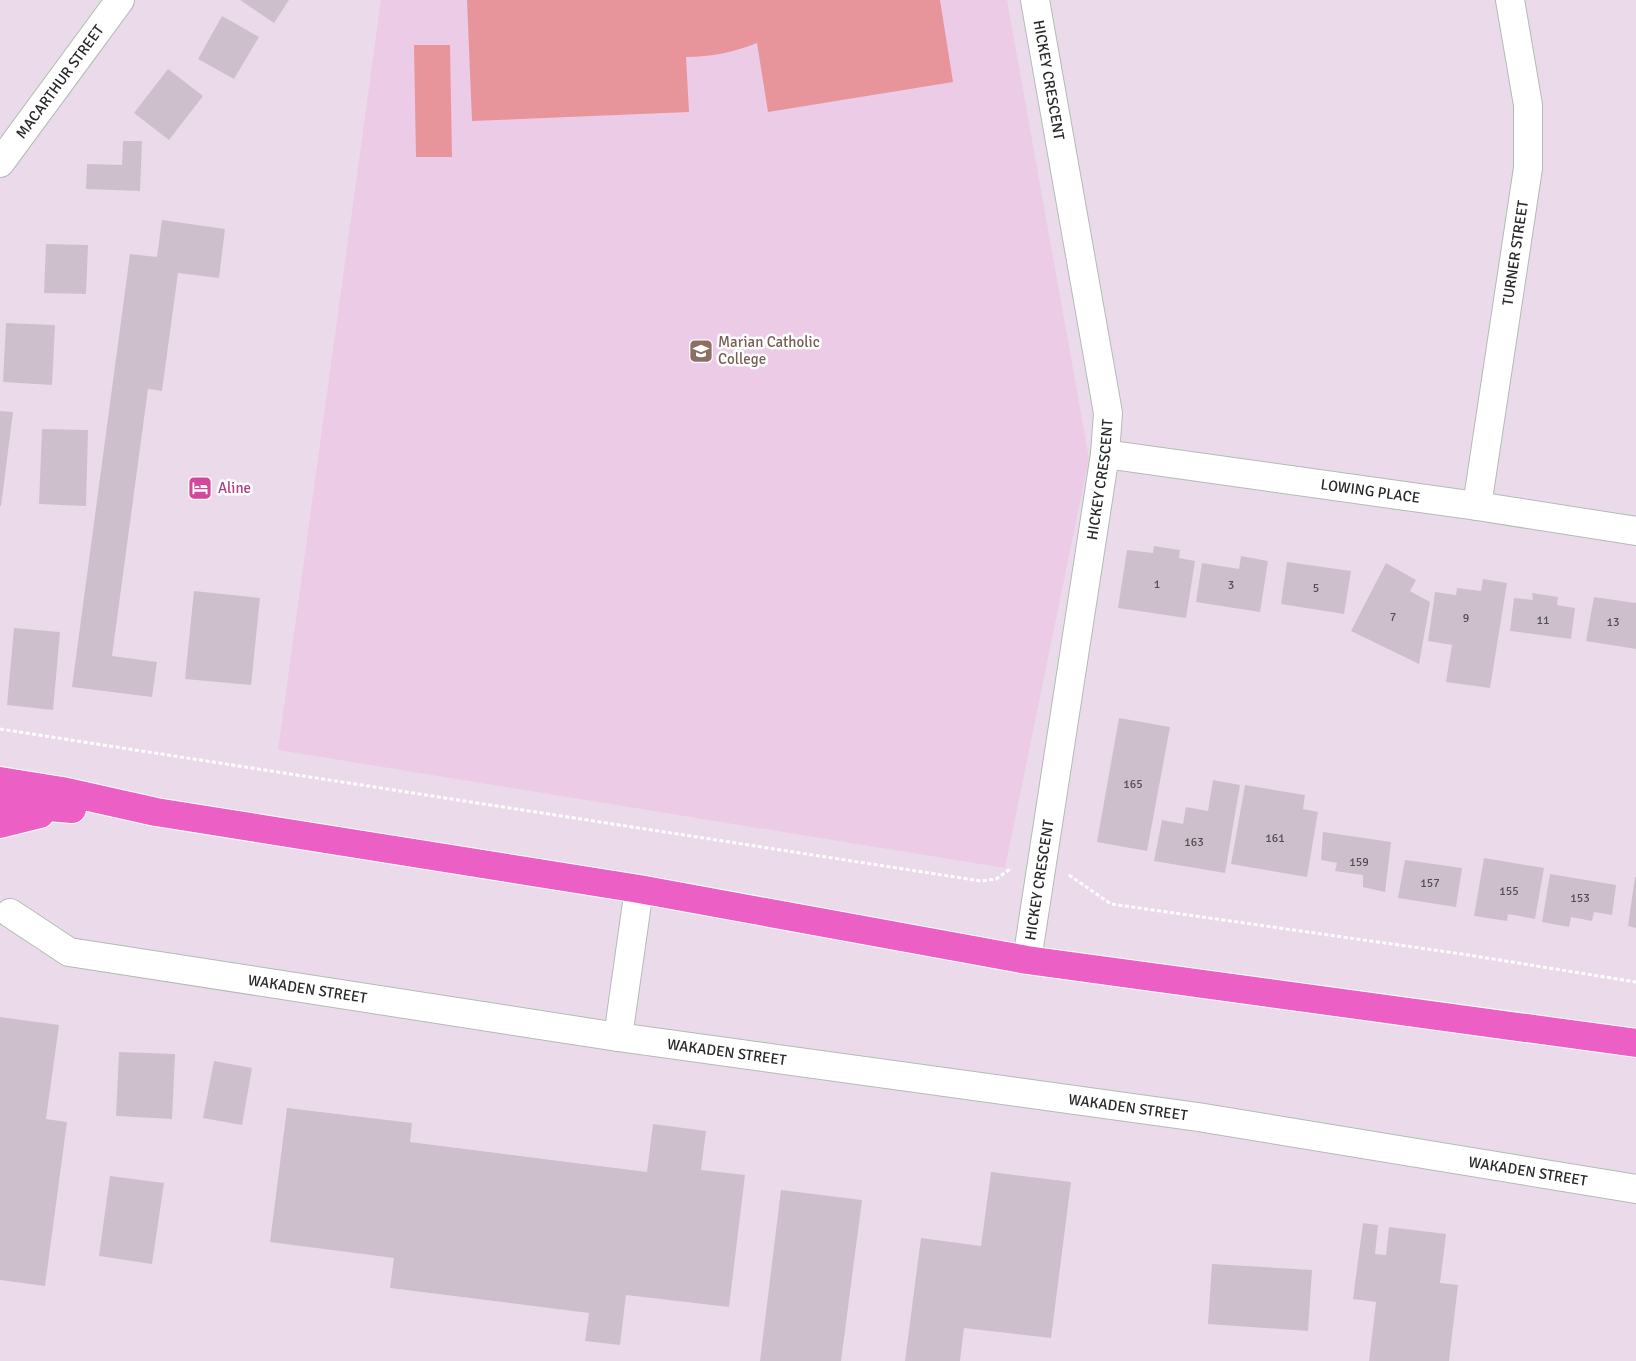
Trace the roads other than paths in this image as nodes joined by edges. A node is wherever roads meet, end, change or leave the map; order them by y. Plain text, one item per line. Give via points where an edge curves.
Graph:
1 (120, 0) edge
2 (1035, 0) edge
3 (1510, 0) edge
4 (0, 163) edge
5 (1104, 454) junction
6 (1477, 506) junction
7 (1636, 531) edge
8 (0, 781) edge
9 (0, 803) edge
10 (61, 809) junction
11 (156, 812) junction
12 (0, 824) edge
13 (639, 889) junction
14 (10, 913) dead end
15 (1027, 960) junction
16 (618, 1037) junction
17 (1636, 1043) edge
18 (1636, 1189) edge

1 - 4 street, MACARTHUR STREET
2 - 5 street, HICKEY CRESCENT via 1108,413
3 - 6 street, TURNER STREET via 1528,105 1528,168
5 - 6 street, LOWING PLACE
5 - 15 street, HICKEY CRESCENT
6 - 7 street, LOWING PLACE
8 - 11 main road
9 - 10 main road
10 - 11 main road
10 - 12 main road
11 - 13 main road
13 - 15 main road
13 - 16 street
14 - 16 street, WAKADEN STREET via 69,952
15 - 17 main road
16 - 18 street, WAKADEN STREET via 1198,1117

